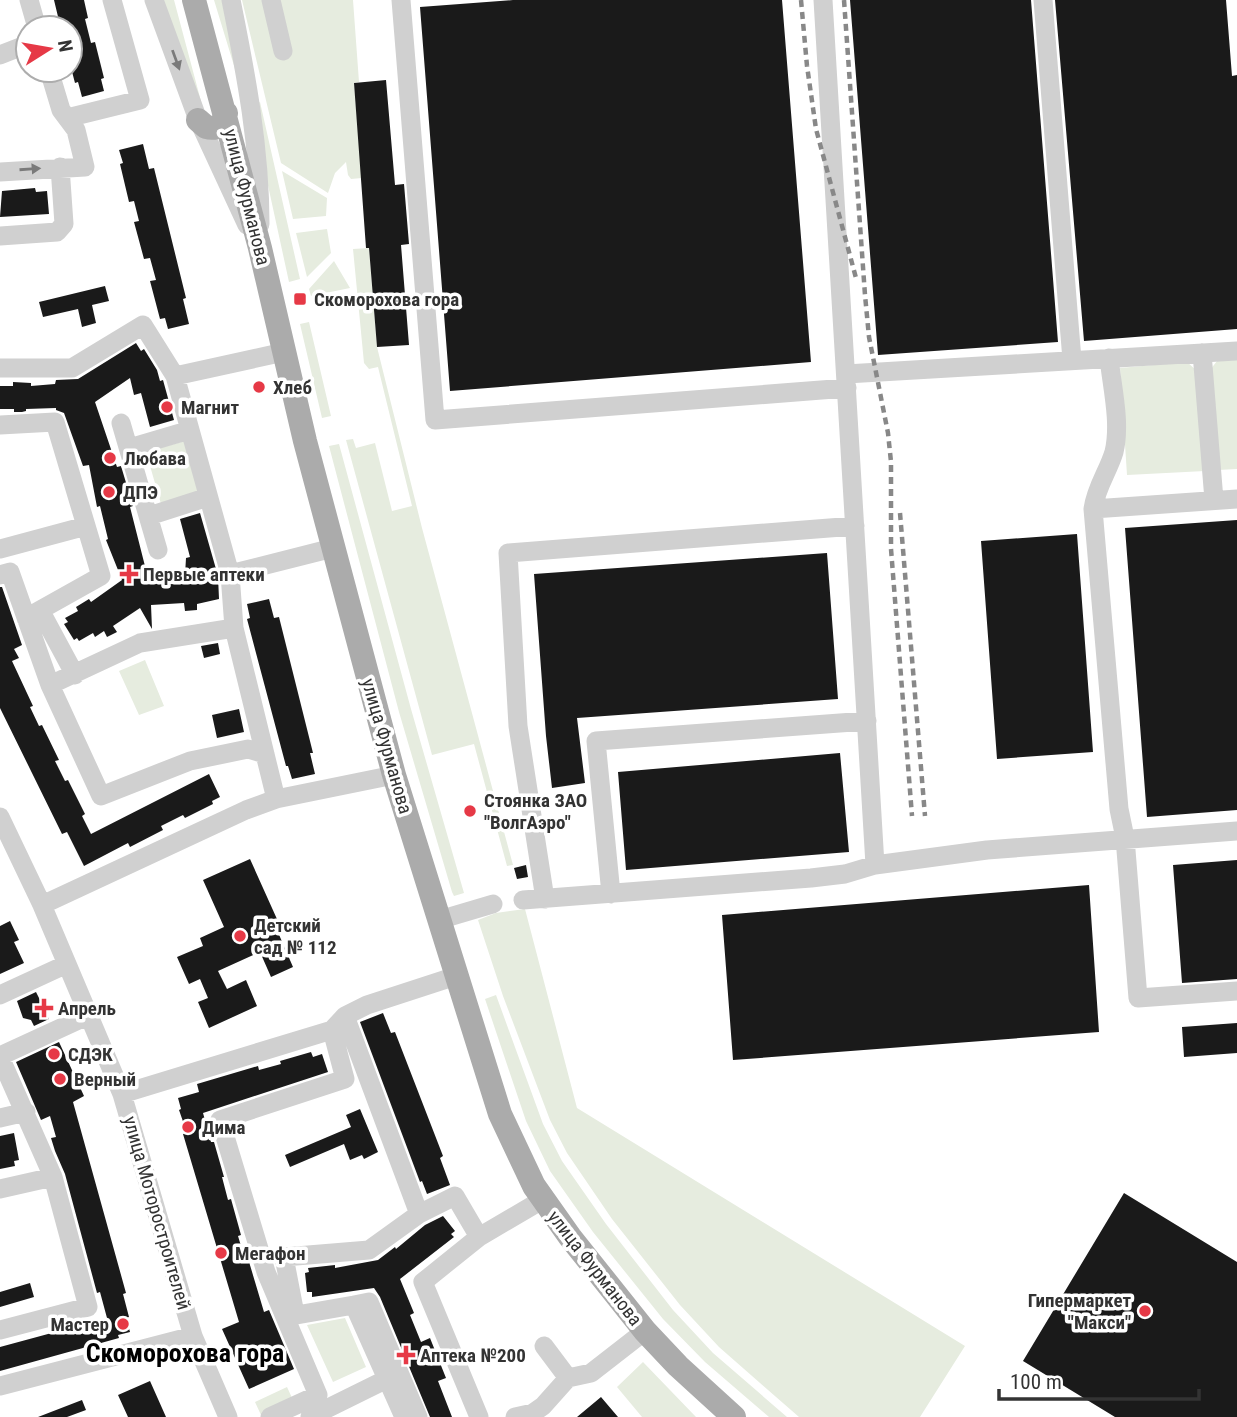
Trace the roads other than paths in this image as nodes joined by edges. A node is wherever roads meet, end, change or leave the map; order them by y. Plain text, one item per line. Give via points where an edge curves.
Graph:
1 (112, 0) edge
2 (154, 0) edge
3 (194, 0) edge
4 (231, 0) edge
5 (271, 0) edge
6 (401, 0) edge
7 (823, 0) edge
8 (1043, 0) edge
9 (283, 51) dead end
10 (53, 84) edge
11 (251, 110) junction
12 (226, 114) junction
13 (67, 118) junction
14 (198, 120) junction
15 (60, 167) junction
16 (0, 172) edge
17 (0, 236) edge
18 (260, 248) junction
19 (1237, 351) edge
20 (285, 352) junction
21 (1202, 353) junction
22 (1109, 358) junction
23 (1072, 360) junction
24 (0, 368) edge
25 (175, 376) junction
26 (846, 381) junction
27 (121, 423) dead end
28 (0, 425) edge
29 (190, 430) junction
30 (129, 448) junction
31 (208, 497) junction
32 (1237, 499) edge
33 (1214, 500) junction
34 (1093, 509) junction
35 (149, 516) junction
36 (86, 526) junction
37 (855, 526) junction
38 (333, 548) junction
39 (0, 549) edge
40 (158, 551) dead end
41 (230, 574) junction
42 (0, 575) edge
43 (33, 614) junction
44 (234, 628) junction
45 (75, 674) junction
46 (50, 685) junction
47 (867, 721) junction
48 (265, 754) junction
49 (394, 775) junction
50 (276, 799) junction
51 (0, 817) edge
52 (1237, 831) edge
53 (1125, 838) junction
54 (875, 865) junction
55 (611, 894) junction
56 (545, 899) junction
57 (523, 900) dead end
58 (494, 904) dead end
59 (42, 905) junction
60 (439, 920) junction
61 (67, 964) junction
62 (456, 976) junction
63 (1237, 991) edge
64 (0, 995) edge
65 (89, 1016) junction
66 (338, 1023) junction
67 (0, 1057) edge
68 (122, 1094) junction
69 (26, 1112) junction
70 (0, 1118) edge
71 (53, 1177) junction
72 (0, 1189) edge
73 (542, 1200) junction
74 (419, 1214) junction
75 (479, 1237) junction
76 (354, 1305) junction
77 (290, 1316) junction
78 (0, 1330) edge
79 (645, 1331) junction
80 (193, 1336) junction
81 (544, 1346) dead end
82 (568, 1378) junction
83 (387, 1379) junction
84 (0, 1385) edge
85 (308, 1412) edge
86 (547, 1412) edge
87 (228, 1417) edge
88 (270, 1417) edge
89 (404, 1417) edge
90 (418, 1417) edge
91 (479, 1417) edge
92 (515, 1417) edge
93 (734, 1417) edge

1 - 13 street via 140,100
2 -> 14 street
3 - 12 main road, улица Фурманова
4 - 11 street
5 - 9 street
6 - 26 street via 435,420
7 - 26 street
8 - 23 street
10 - 13 street
11 - 12 street via 242,121 232,121
11 - 18 street via 260,193
12 - 14 main road via 215,128
12 - 18 main road, улица Фурманова
13 - 15 street via 76,130 85,167
14 - 18 street
16 -> 15 street
15 - 17 street via 64,224 57,233
18 - 20 main road, улица Фурманова
19 - 21 street
20 - 25 street
20 - 38 main road, улица Фурманова
21 - 22 street
21 - 33 street
22 - 23 street
22 - 34 street via 1116,433
23 - 26 street
24 - 25 street via 72,368 143,325
25 - 29 street
26 - 37 street
27 - 30 street
28 - 36 street via 55,422
29 - 30 street
29 - 31 street
30 - 35 street
31 - 35 street
31 - 41 street
32 - 33 street
33 - 34 street
34 - 53 street
35 - 40 street
36 - 39 street
36 - 43 street via 101,576
37 - 47 street
37 - 56 street via 508,553 518,726
38 - 41 street
38 - 49 main road, улица Фурманова
41 - 44 street
42 - 43 street via 10,572
43 - 45 street
43 - 46 street
44 - 45 street via 140,643
44 - 48 street
45 - 46 street
46 - 48 street via 101,796 190,761 248,749
47 - 54 street
47 - 55 street via 596,741
48 - 50 street
49 - 50 street
49 - 60 main road, улица Фурманова
50 - 59 street
51 - 59 street, улица Моторостроителей
52 - 53 street
53 - 54 street
53 - 63 street via 1138,998
54 - 55 street via 834,875
55 - 56 street
56 - 57 street
58 - 60 street
59 - 61 street, улица Моторостроителей
60 - 62 main road, улица Фурманова
61 - 64 street
61 - 65 street, улица Моторостроителей
62 - 66 street via 367,1006
62 - 73 main road, улица Фурманова via 500,1114
65 - 67 street
65 - 68 street, улица Моторостроителей
66 - 68 street
66 - 74 street
66 - 77 street via 345,1079 220,1120 266,1272
67 - 69 street
68 - 80 street, улица Моторостроителей
69 - 70 street
69 - 71 street
71 - 72 street
71 - 78 street via 88,1307
73 - 75 street
73 - 79 main road, улица Фурманова
74 - 75 street via 455,1196
74 - 77 street via 369,1250 284,1257
75 - 91 street via 423,1282
76 - 77 street
76 - 83 street
76 - 90 street via 369,1302
77 - 85 street via 318,1395
79 - 82 street via 591,1373
79 - 93 main road, улица Фурманова
80 - 84 street
80 - 87 street, улица Моторостроителей
81 - 82 street
82 - 86 street
83 - 85 street
83 - 89 street
85 - 88 street
86 - 92 street

